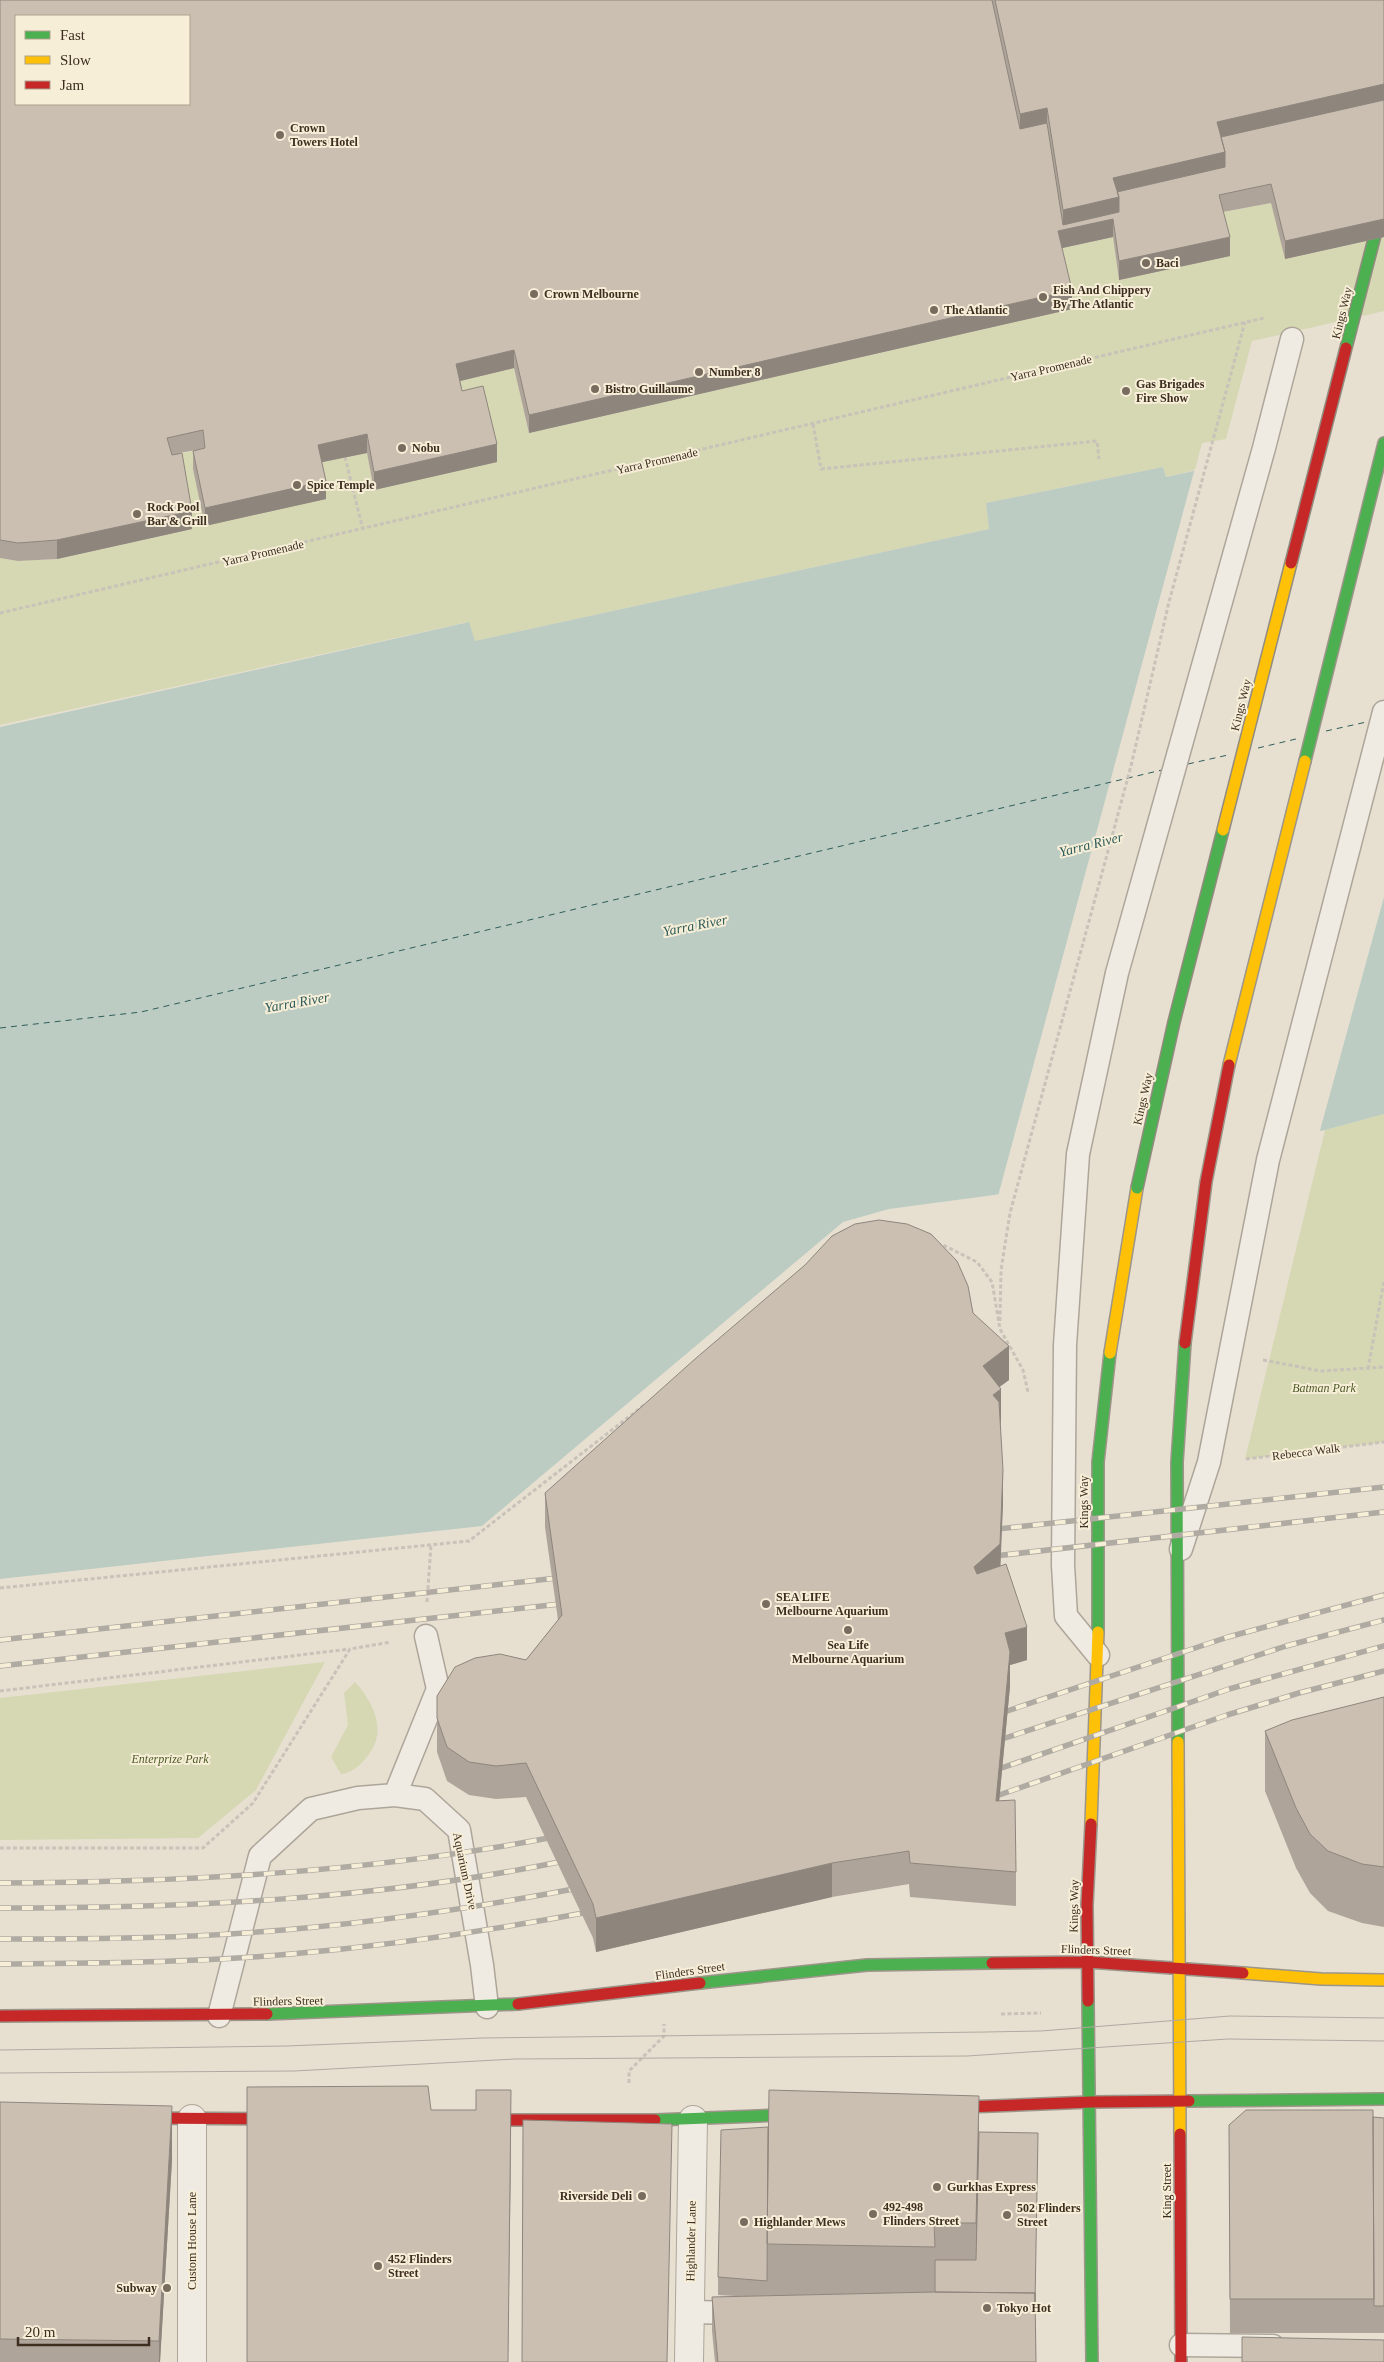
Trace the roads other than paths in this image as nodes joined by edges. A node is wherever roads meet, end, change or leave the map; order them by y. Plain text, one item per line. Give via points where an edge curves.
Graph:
1 (1384, 200) edge
2 (1292, 338) dead end
3 (1384, 443) edge
4 (1384, 712) edge
5 (1178, 1560) junction
6 (426, 1636) road end
7 (1098, 1655) junction
8 (395, 1795) junction
9 (1088, 1962) junction
10 (1179, 1969) junction
11 (1384, 1980) edge
12 (487, 2007) junction
13 (0, 2016) edge
14 (219, 2016) junction
15 (1384, 2099) edge
16 (1181, 2100) junction
17 (1090, 2102) junction
18 (933, 2108) edge
19 (823, 2114) edge
20 (125, 2118) edge
21 (192, 2119) junction
22 (291, 2119) edge
23 (460, 2120) edge
24 (693, 2120) junction
25 (689, 2312) junction
26 (766, 2313) edge
27 (1296, 2347) edge
28 (1181, 2354) edge
29 (192, 2362) edge
30 (689, 2362) edge
31 (1092, 2362) edge

1 - 7 main road, Kings Way, bridge via 1174,1022 1136,1188 1111,1348 1098,1462
2 - 7 lane via 1117,973 1078,1154 1066,1345 1063,1575 1066,1616
3 - 5 main road via 1241,1011 1206,1174 1179,1414
4 - 5 lane via 1268,1160 1209,1462
5 - 10 main road
6 - 8 lane via 438,1689
7 - 9 main road, Kings Way via 1087,1905
8 - 12 lane, Aquarium Drive via 425,1799 459,1830
8 - 14 lane, Aquarium Drive via 358,1798 311,1809 260,1856
9 - 10 main road, Flinders Street
9 - 12 main road, Flinders Street via 867,1965
9 - 17 main road, Kings Way
10 - 11 main road, Flinders Street
10 - 16 main road, King Street
12 - 14 main road, Flinders Street
13 - 14 main road, Flinders Street
15 - 16 main road
16 - 17 main road
16 - 28 main road, King Street
17 - 18 main road
17 - 31 main road
19 - 24 main road
20 - 21 main road
21 - 22 main road
21 - 29 street, Custom House Lane
23 - 24 main road
24 - 25 street, Highlander Lane
25 - 26 lane
25 - 30 street, Highlander Lane
27 - 28 lane

